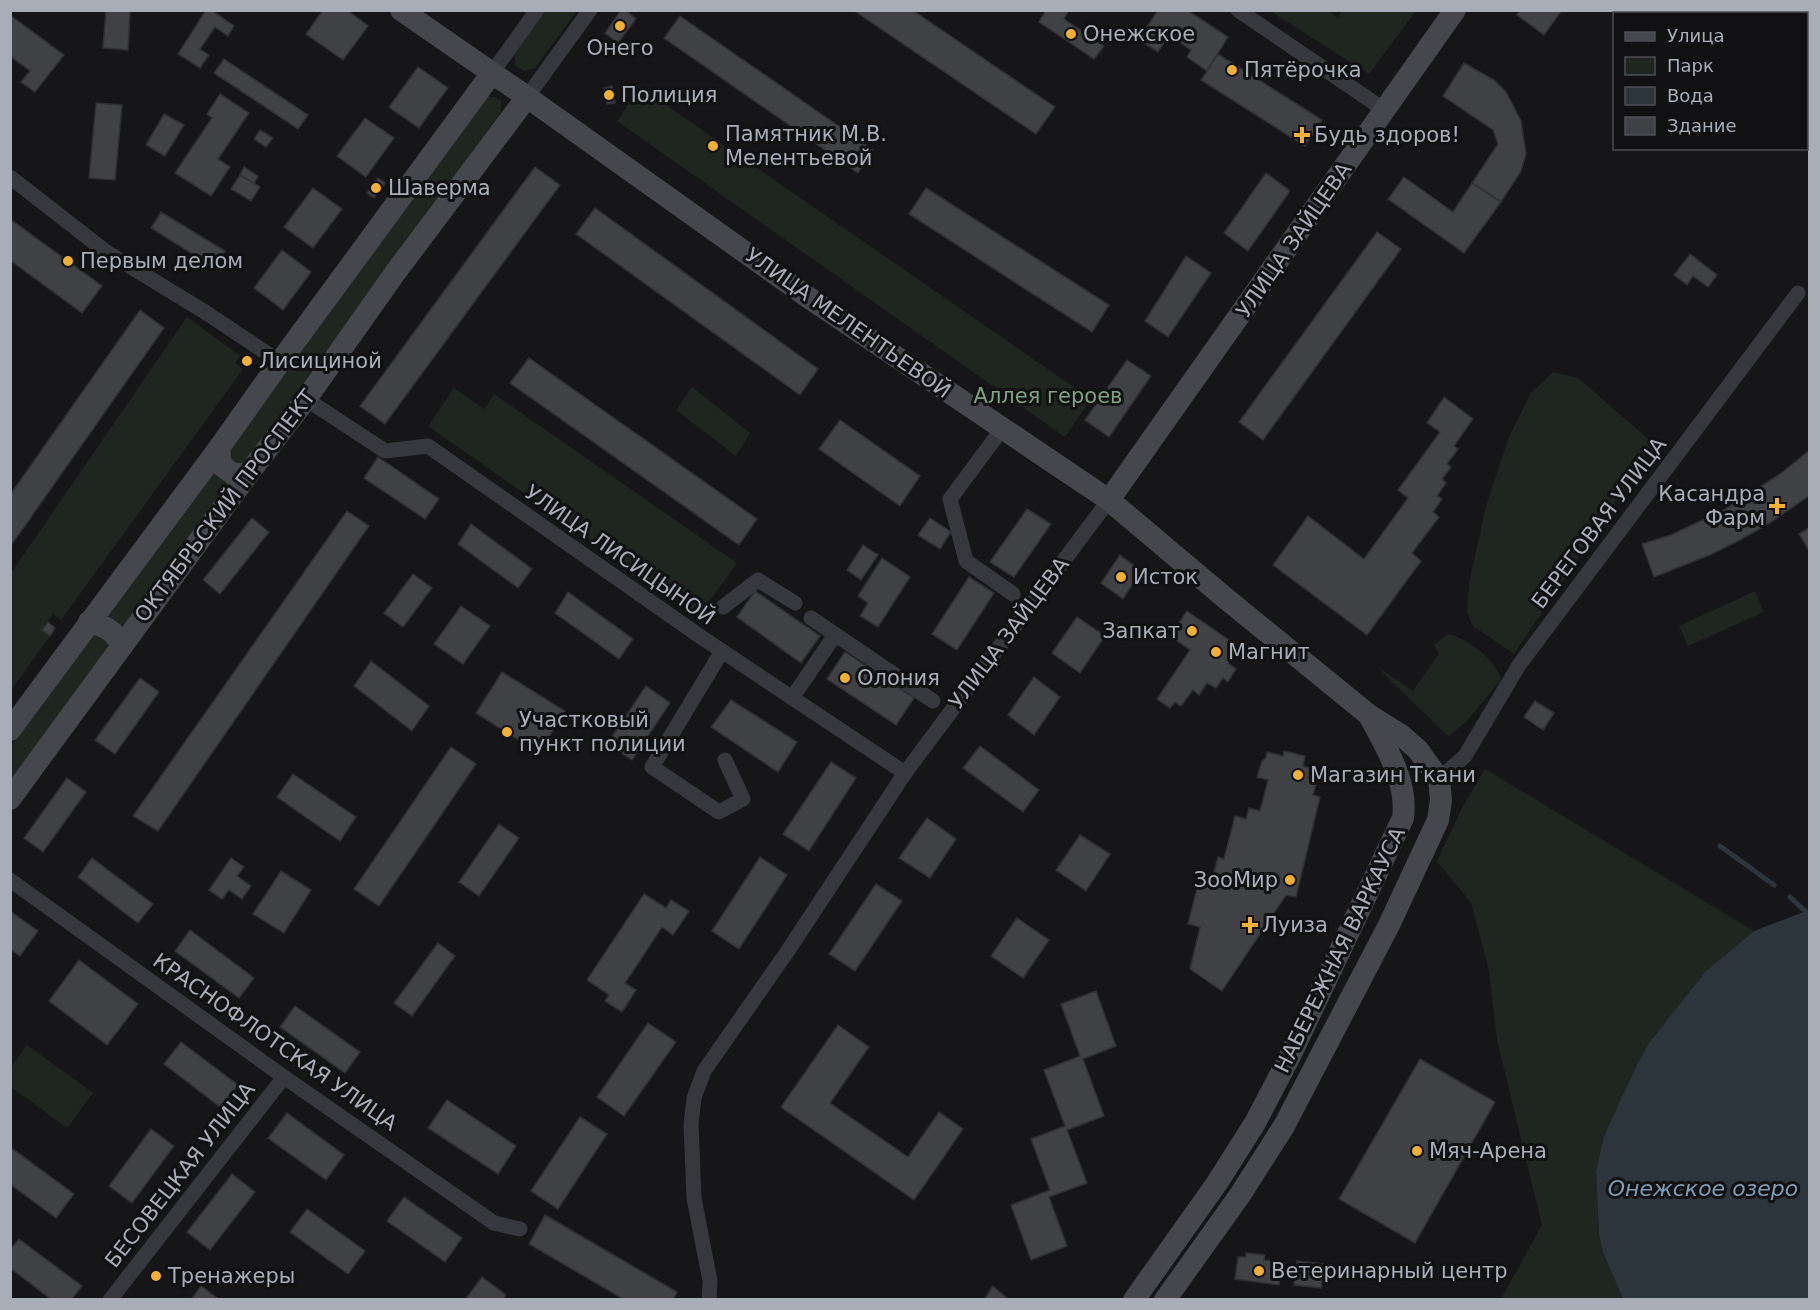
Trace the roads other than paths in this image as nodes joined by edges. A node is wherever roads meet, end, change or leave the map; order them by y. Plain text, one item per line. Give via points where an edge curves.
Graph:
1 (401, 10) edge
2 (537, 10) edge
3 (590, 10) edge
4 (1238, 10) edge
5 (1455, 10) edge
6 (492, 73) junction
7 (527, 97) junction
8 (1386, 111) junction
9 (10, 177) edge
10 (362, 251) junction
11 (395, 273) junction
12 (1798, 293) dead end
13 (280, 362) junction
14 (306, 399) junction
15 (1002, 429) junction
16 (219, 448) junction
17 (248, 474) junction
18 (1109, 500) junction
19 (1013, 594) dead end
20 (795, 603) dead end
21 (723, 607) dead end
22 (811, 618) dead end
23 (89, 622) junction
24 (835, 635) junction
25 (122, 646) junction
26 (722, 651) junction
27 (792, 698) junction
28 (933, 702) dead end
29 (1369, 715) junction
30 (10, 730) edge
31 (725, 760) dead end
32 (905, 773) junction
33 (1440, 790) junction
34 (1403, 794) junction
35 (10, 799) edge
36 (10, 880) edge
37 (284, 1077) junction
38 (520, 1229) dead end
39 (110, 1299) edge
40 (710, 1299) edge
41 (1134, 1299) edge
42 (1165, 1299) edge

1 - 6 main road, УЛИЦА МЕЛЕНТЬЕВОЙ
2 - 6 street, ОКТЯБРЬСКИЙ ПРОСПЕКТ
3 - 7 street, ОКТЯБРЬСКИЙ ПРОСПЕКТ
4 - 8 street
5 - 8 main road, УЛИЦА ЗАЙЦЕВА
6 - 7 main road, УЛИЦА МЕЛЕНТЬЕВОЙ
6 - 10 main road, ОКТЯБРЬСКИЙ ПРОСПЕКТ
7 - 11 main road, ОКТЯБРЬСКИЙ ПРОСПЕКТ
7 - 15 main road, УЛИЦА МЕЛЕНТЬЕВОЙ via 803,294
8 - 18 main road, УЛИЦА ЗАЙЦЕВА
9 - 13 street via 105,250
10 - 11 main road via 380,251 390,259
10 - 13 main road, ОКТЯБРЬСКИЙ ПРОСПЕКТ
11 - 14 main road, ОКТЯБРЬСКИЙ ПРОСПЕКТ
12 - 33 street, БЕРЕГОВАЯ УЛИЦА via 1518,665 1465,756
13 - 16 main road, ОКТЯБРЬСКИЙ ПРОСПЕКТ
14 - 17 main road, ОКТЯБРЬСКИЙ ПРОСПЕКТ
14 - 26 street, УЛИЦА ЛИСИЦЫНОЙ via 385,451 428,446
15 - 18 main road, УЛИЦА МЕЛЕНТЬЕВОЙ
15 - 19 street via 950,499 966,561
16 - 17 main road via 222,465 233,474
16 - 23 main road, ОКТЯБРЬСКИЙ ПРОСПЕКТ
17 - 25 main road, ОКТЯБРЬСКИЙ ПРОСПЕКТ
18 - 29 main road, УЛИЦА МЕЛЕНТЬЕВОЙ
18 - 32 street, УЛИЦА ЗАЙЦЕВА
20 - 21 street via 758,580
22 - 24 street
23 - 25 main road via 105,626
23 - 30 main road, ОКТЯБРЬСКИЙ ПРОСПЕКТ
24 - 27 street
24 - 28 street
25 - 35 main road, ОКТЯБРЬСКИЙ ПРОСПЕКТ
26 - 27 street, УЛИЦА ЛИСИЦЫНОЙ
26 - 31 street via 652,767 719,812 743,799
27 - 32 street, УЛИЦА ЛИСИЦЫНОЙ
29 - 33 main road via 1418,750
29 - 34 main road, НАБЕРЕЖНАЯ ВАРКАУСА via 1396,768
32 - 40 street, УЛИЦА ЗАЙЦЕВА via 704,1071 694,1098 691,1124 694,1198
33 - 34 main road via 1425,778 1417,777
33 - 42 main road, НАБЕРЕЖНАЯ ВАРКАУСА via 1438,820 1389,925 1284,1126
34 - 41 main road, НАБЕРЕЖНАЯ ВАРКАУСА via 1403,818 1255,1123
36 - 37 street, КРАСНОФЛОТСКАЯ УЛИЦА
37 - 38 street, КРАСНОФЛОТСКАЯ УЛИЦА via 494,1223
37 - 39 street, БЕСОВЕЦКАЯ УЛИЦА

